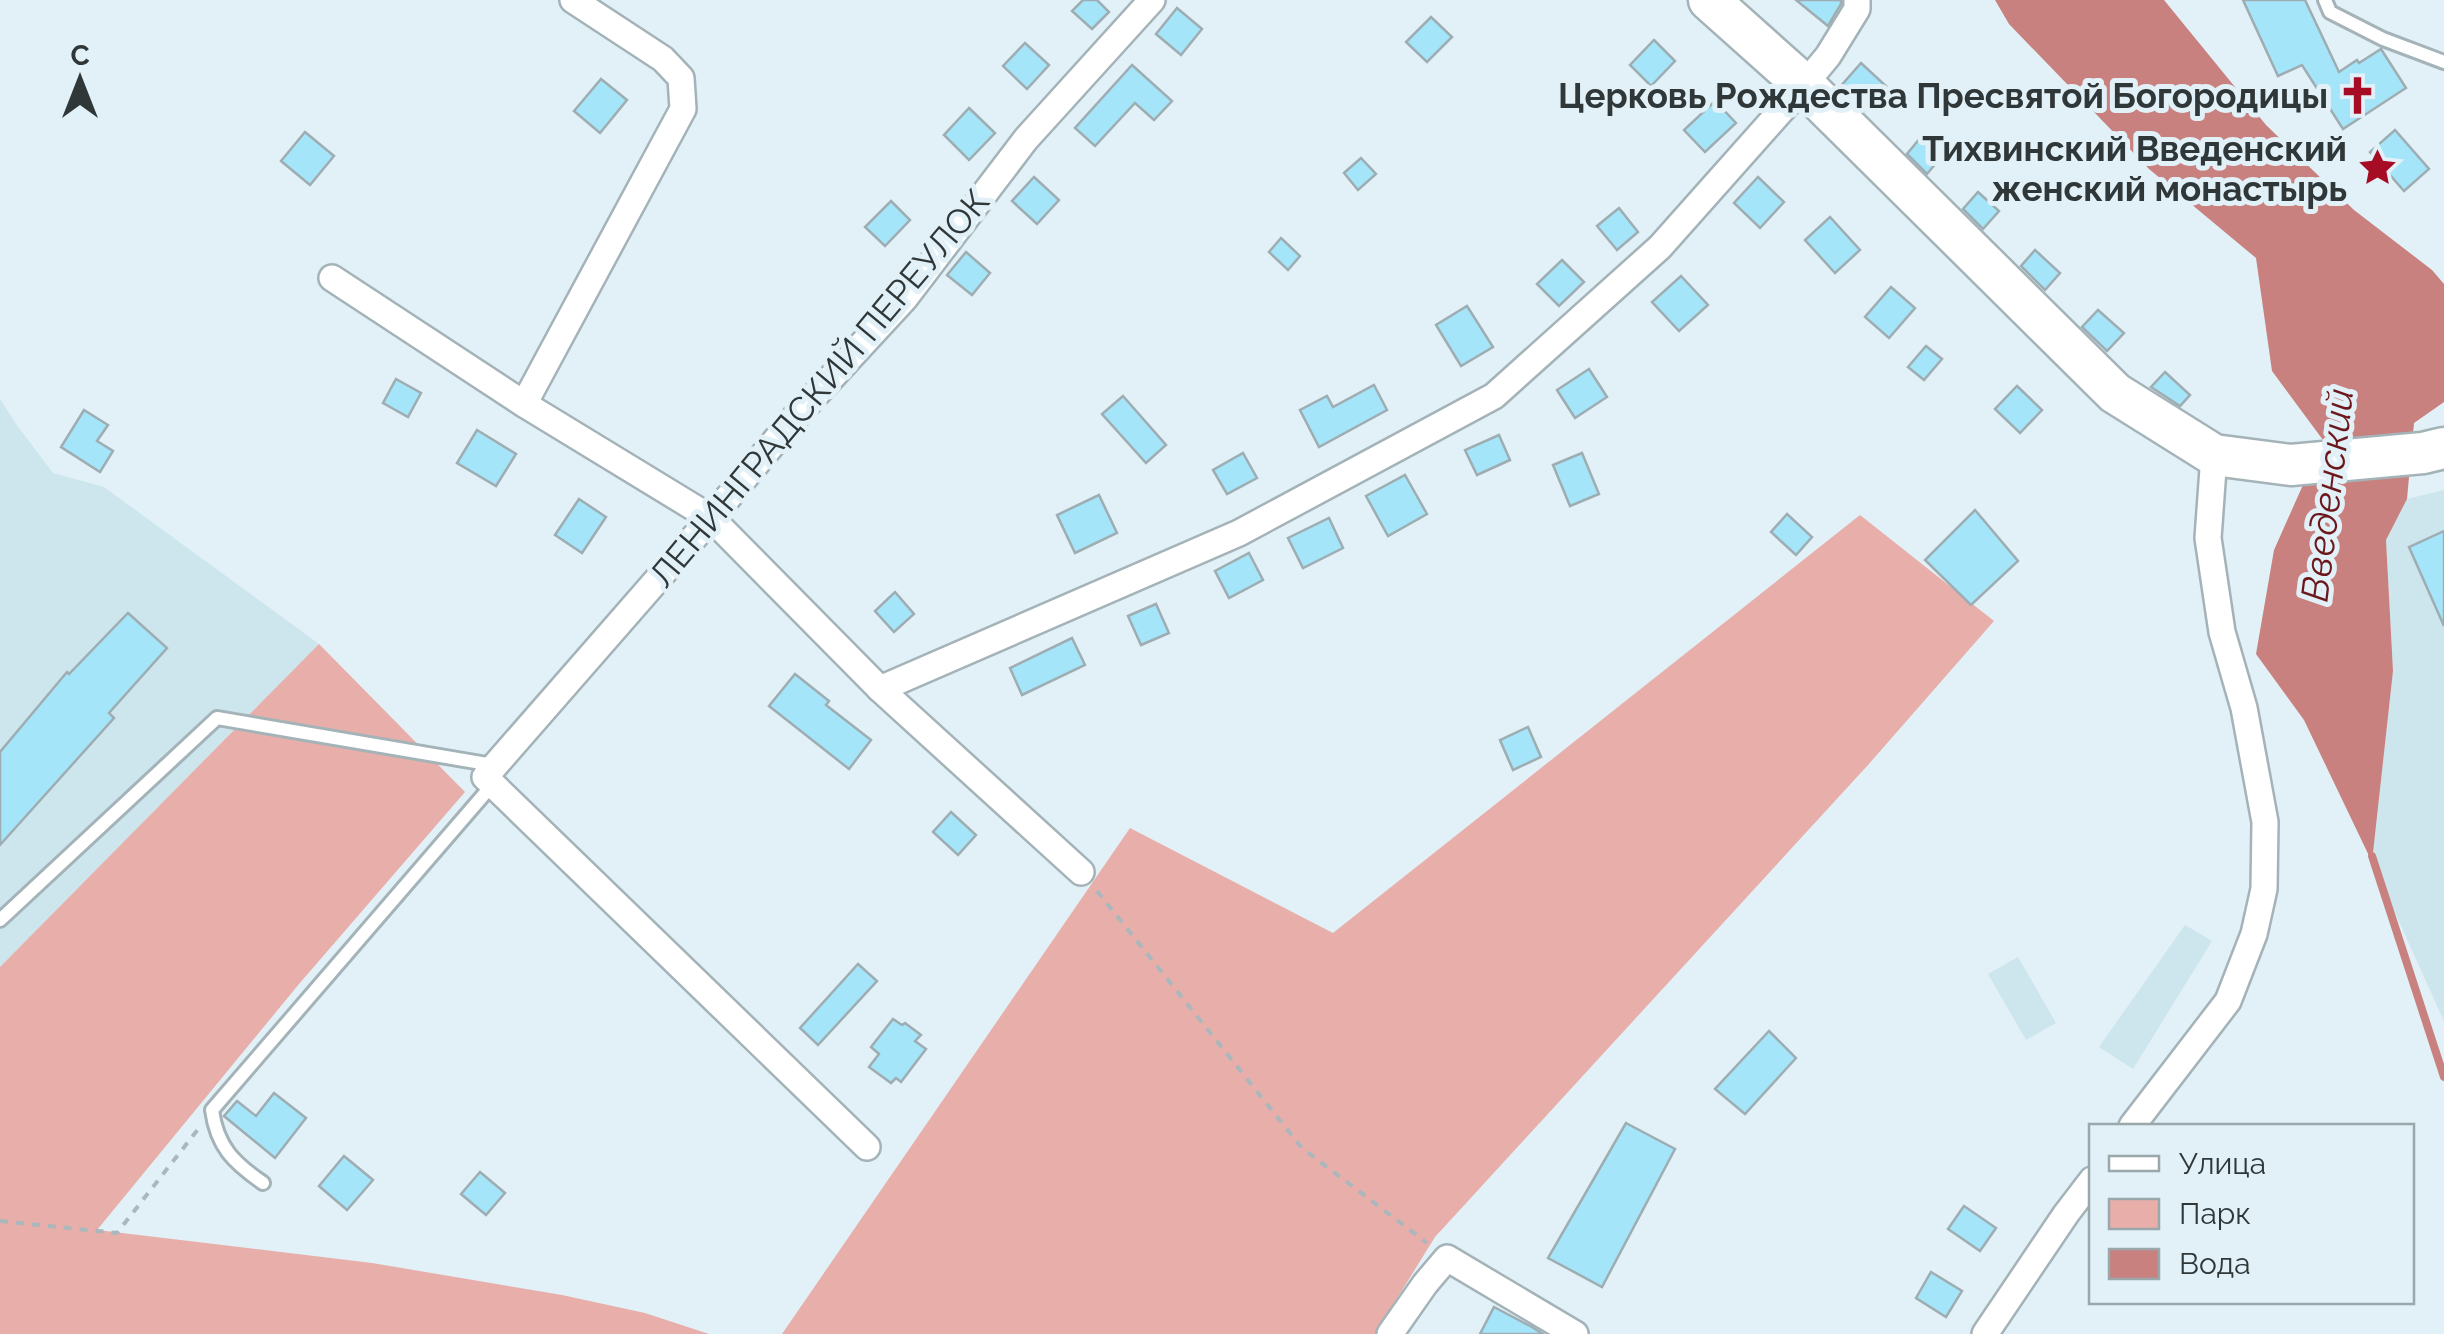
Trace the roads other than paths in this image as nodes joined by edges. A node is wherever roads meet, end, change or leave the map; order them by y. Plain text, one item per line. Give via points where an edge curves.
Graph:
1 (574, 0) edge
2 (1152, 0) edge
3 (1710, 0) edge
4 (1857, 0) edge
5 (2325, 0) edge
6 (2444, 62) edge
7 (1804, 86) junction
8 (332, 278) dead end
9 (524, 404) junction
10 (2434, 450) edge
11 (2214, 455) junction
12 (711, 518) junction
13 (880, 690) junction
14 (492, 775) junction
15 (1082, 872) road end
16 (0, 920) edge
17 (2134, 1124) edge
18 (867, 1147) dead end
19 (262, 1183) dead end
20 (2089, 1184) edge
21 (1390, 1334) edge
22 (1575, 1334) edge
23 (1985, 1334) edge

1 - 9 street via 681,78 682,110
2 - 12 street, ЛЕНИНГРАДСКИЙ ПЕРЕУЛОК via 1026,139 905,298
3 - 7 main road
4 - 7 street via 1858,9
5 - 6 lane via 2330,12
7 - 11 main road via 2115,393
7 - 13 street via 1660,247 1494,396 1240,533
8 - 9 street
9 - 12 street
10 - 11 main road via 2291,464
11 - 17 street via 2208,538 2265,822 2264,889 2228,1002
12 - 13 street
12 - 14 street, ЛЕНИНГРАДСКИЙ ПЕРЕУЛОК
13 - 15 street
14 - 16 lane via 217,718
14 - 18 street
14 - 19 lane via 212,1110 226,1151
20 - 23 street
21 - 22 street via 1447,1258

